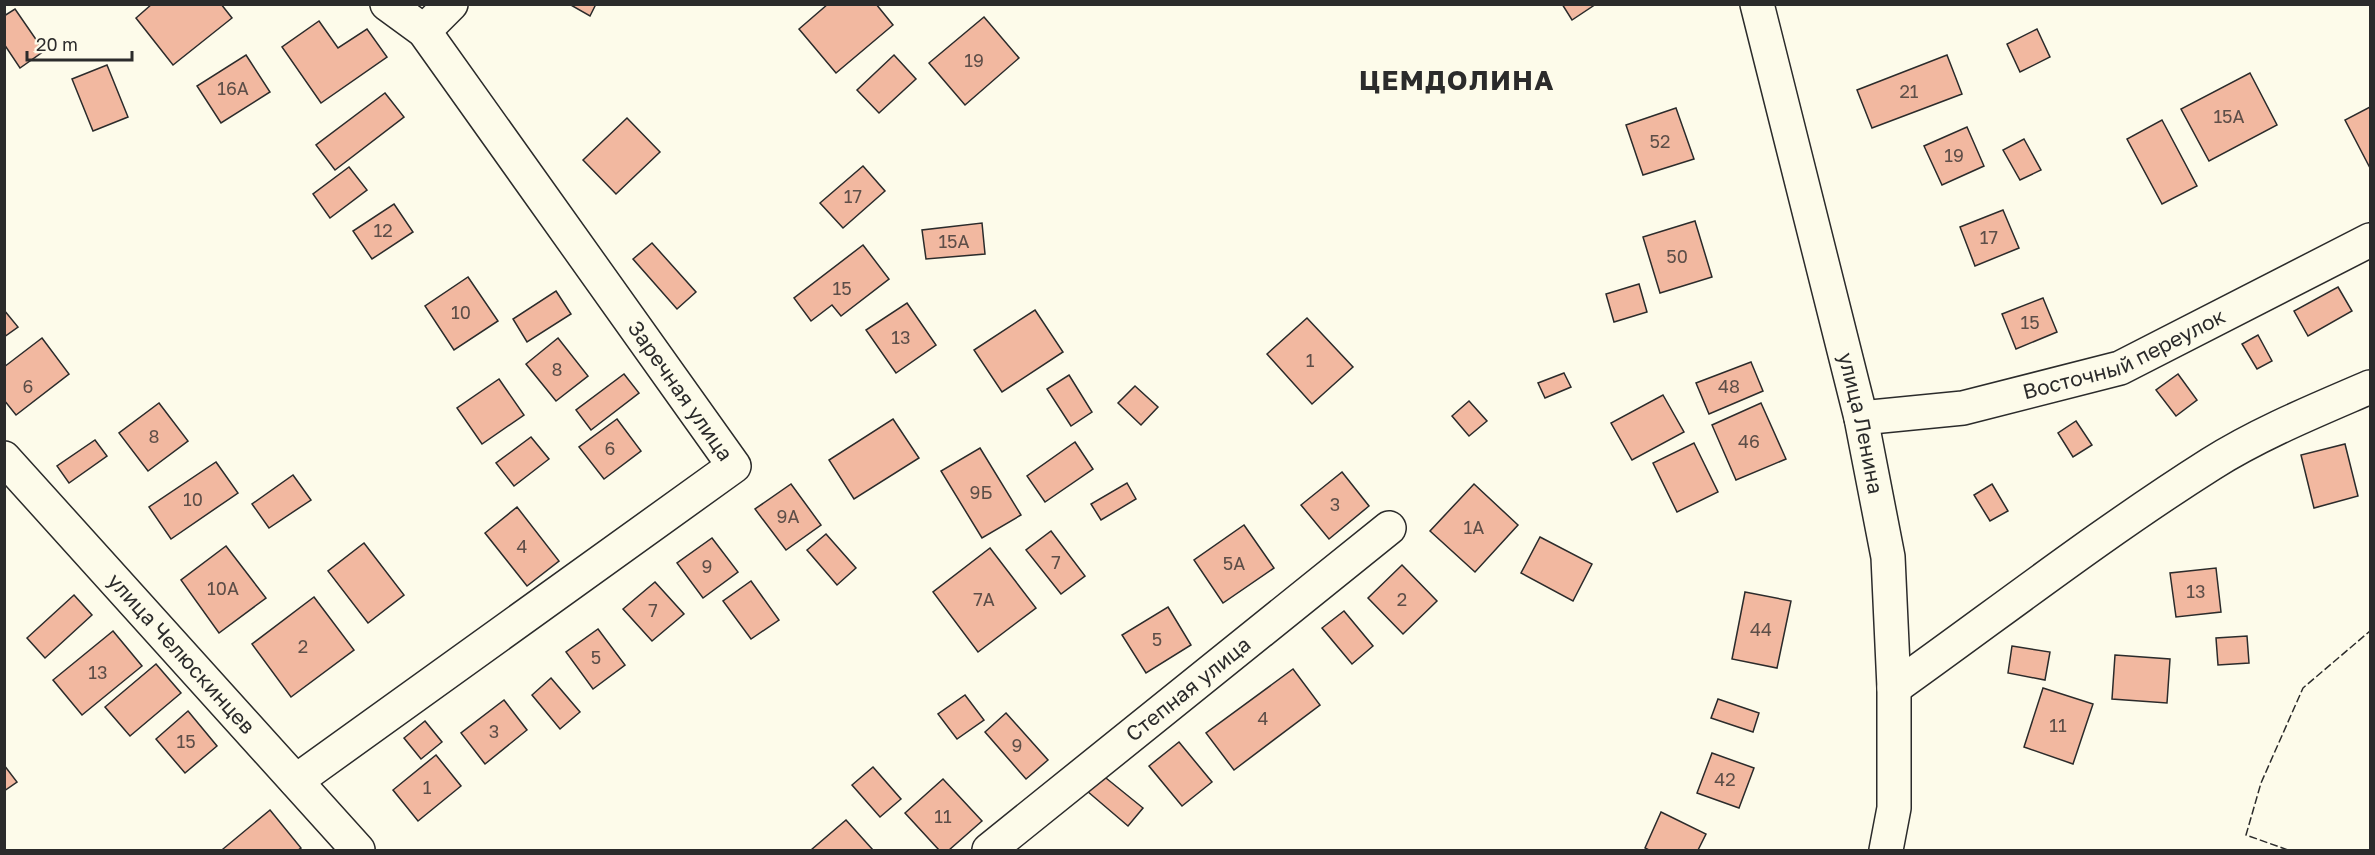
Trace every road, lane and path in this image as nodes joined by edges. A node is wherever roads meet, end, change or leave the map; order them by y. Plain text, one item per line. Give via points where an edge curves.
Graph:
1 (387, 4) edge
2 (451, 4) edge
3 (1757, 4) edge
4 (424, 31) junction
5 (2370, 240) edge
6 (2370, 387) edge
7 (1861, 418) junction
8 (4, 458) edge
9 (1389, 528) dead end
10 (1894, 688) junction
11 (296, 781) junction
12 (358, 850) edge
13 (989, 850) edge
14 (1886, 850) edge

1 - 4 main road, Заречная улица
2 - 4 main road
3 - 7 main road, улица Ленина
4 - 11 main road, Заречная улица via 734,466
5 - 7 main road, Восточный переулок via 2120,368 1963,408
6 - 10 main road via 2212,463
7 - 10 main road, улица Ленина via 1888,557
8 - 11 main road, улица Челюскинцев
9 - 13 main road, Степная улица
10 - 14 main road, улица Ленина via 1894,808
11 - 12 main road, улица Челюскинцев

